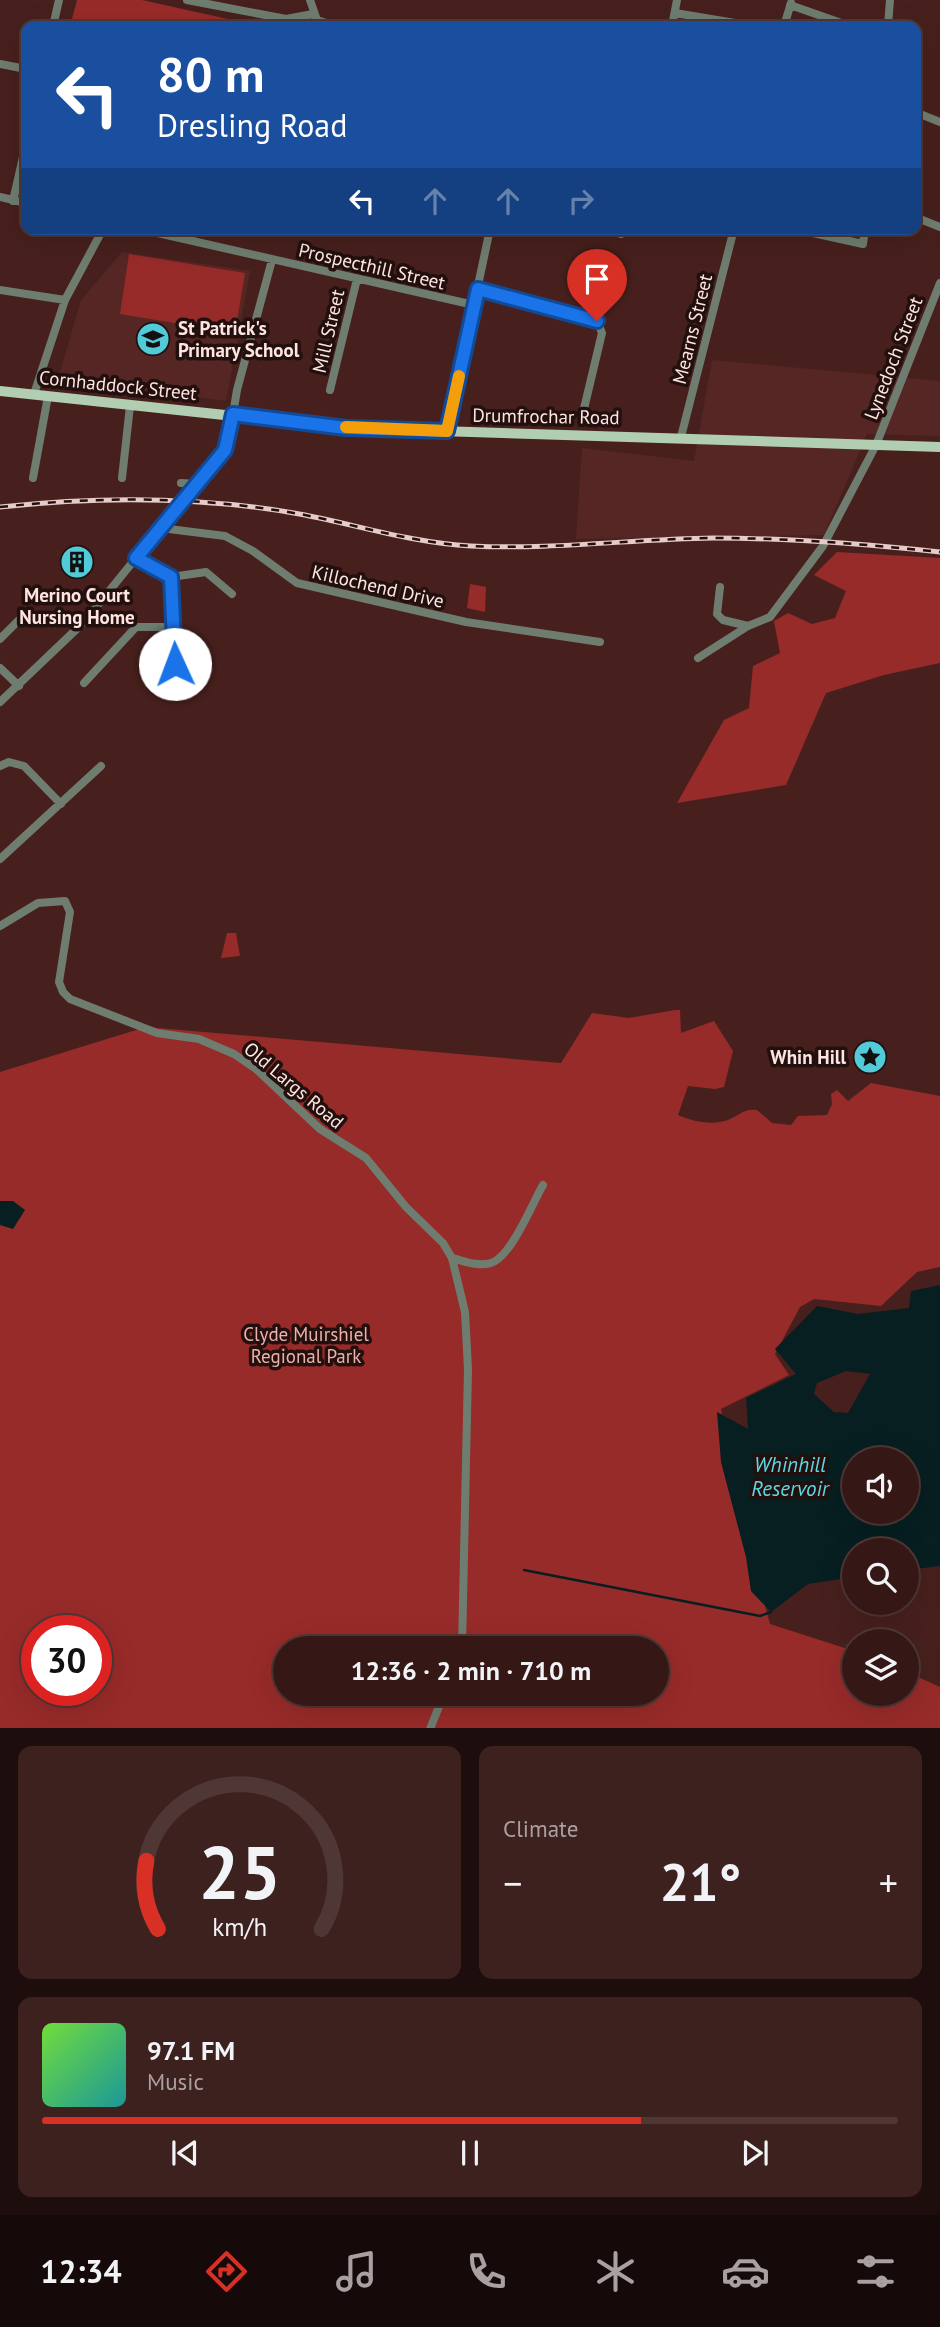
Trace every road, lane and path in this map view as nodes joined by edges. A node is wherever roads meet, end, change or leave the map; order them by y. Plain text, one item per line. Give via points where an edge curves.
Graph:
1 (59, 0) edge
2 (187, 0) edge
3 (310, 0) edge
4 (677, 0) edge
5 (890, 0) edge
6 (791, 3) edge
7 (675, 13) junction
8 (313, 14) junction
9 (54, 21) edge
10 (321, 21) edge
11 (673, 21) edge
12 (723, 21) edge
13 (786, 21) edge
14 (837, 21) edge
15 (888, 21) edge
16 (0, 64) edge
17 (21, 68) edge
18 (921, 114) edge
19 (940, 122) edge
20 (21, 166) edge
21 (0, 197) edge
22 (13, 201) junction
23 (21, 202) edge
24 (921, 219) edge
25 (940, 227) edge
26 (100, 235) edge
27 (166, 235) edge
28 (489, 235) edge
29 (732, 235) edge
30 (822, 235) edge
31 (864, 235) edge
32 (272, 260) junction
33 (357, 279) junction
34 (940, 284) edge
35 (478, 289) junction
36 (0, 290) edge
37 (65, 300) junction
38 (474, 305) junction
39 (330, 390) dead end
40 (0, 391) edge
41 (34, 394) junction
42 (48, 396) junction
43 (130, 406) junction
44 (233, 414) junction
45 (582, 417) dead end
46 (447, 431) junction
47 (681, 437) junction
48 (876, 445) junction
49 (940, 447) edge
50 (33, 478) dead end
51 (121, 478) dead end
52 (181, 483) dead end
53 (196, 486) junction
54 (165, 523) junction
55 (136, 558) junction
56 (171, 577) junction
57 (720, 587) dead end
58 (232, 594) dead end
59 (23, 616) dead end
60 (748, 626) junction
61 (173, 627) junction
62 (0, 639) edge
63 (600, 642) dead end
64 (698, 657) dead end
65 (175, 664) dead end
66 (0, 668) edge
67 (84, 682) dead end
68 (19, 687) junction
69 (0, 702) edge
70 (0, 766) edge
71 (101, 766) dead end
72 (61, 804) junction
73 (0, 859) edge
74 (0, 926) edge
75 (543, 1185) dead end
76 (452, 1258) junction
77 (462, 1636) edge
78 (439, 1706) edge
79 (430, 1728) edge

1 - 9 street
2 - 8 street via 286,19
3 - 8 street
4 - 7 street
5 - 15 street
6 - 13 street
6 - 14 street
7 - 11 street
7 - 12 street
8 - 10 street
16 - 17 street
18 - 19 street
20 - 22 street
21 - 22 street
22 - 23 street
24 - 25 street
26 - 37 street
27 - 32 street, Prospecthill Street
28 - 35 street
29 - 47 street, Mearns Street
30 - 31 street via 863,244
32 - 33 street, Prospecthill Street
32 - 44 street
33 - 38 street, Prospecthill Street
33 - 39 street, Mill Street
34 - 48 street, Lynedoch Street
35 - 38 street
35 - 45 street via 597,321 601,326
36 - 37 street
37 - 41 street
38 - 46 street
40 - 41 main road, Cornhaddock Street
41 - 42 main road, Cornhaddock Street
42 - 43 main road, Cornhaddock Street
42 - 50 street
43 - 44 main road, Cornhaddock Street
43 - 51 street
44 - 46 main road, Drumfrochar Road via 346,428
44 - 53 street via 228,444
46 - 47 main road, Drumfrochar Road
47 - 48 main road, Drumfrochar Road
48 - 49 main road, Drumfrochar Road
48 - 60 street, Lynedoch Street via 823,546 770,617
52 - 53 street
53 - 54 street, bridge
54 - 55 street
54 - 63 street, Killochend Drive via 169,529 225,536 297,583 467,622
55 - 56 street
55 - 68 street via 84,622
56 - 58 street via 206,572
56 - 61 street
57 - 60 street via 717,614
59 - 62 street
60 - 64 street, Lynedoch Street
61 - 65 street
61 - 67 street via 136,627
66 - 68 street
68 - 69 street
70 - 72 street via 9,762 24,766
71 - 72 street
72 - 73 street
74 - 76 street, Old Largs Road via 38,903 65,901 71,912 59,982 70,999 157,1033 199,1039 234,1054 320,1129 366,1158
75 - 76 street via 506,1252 492,1263
76 - 77 street, Old Largs Road via 465,1312 468,1369
78 - 79 street

